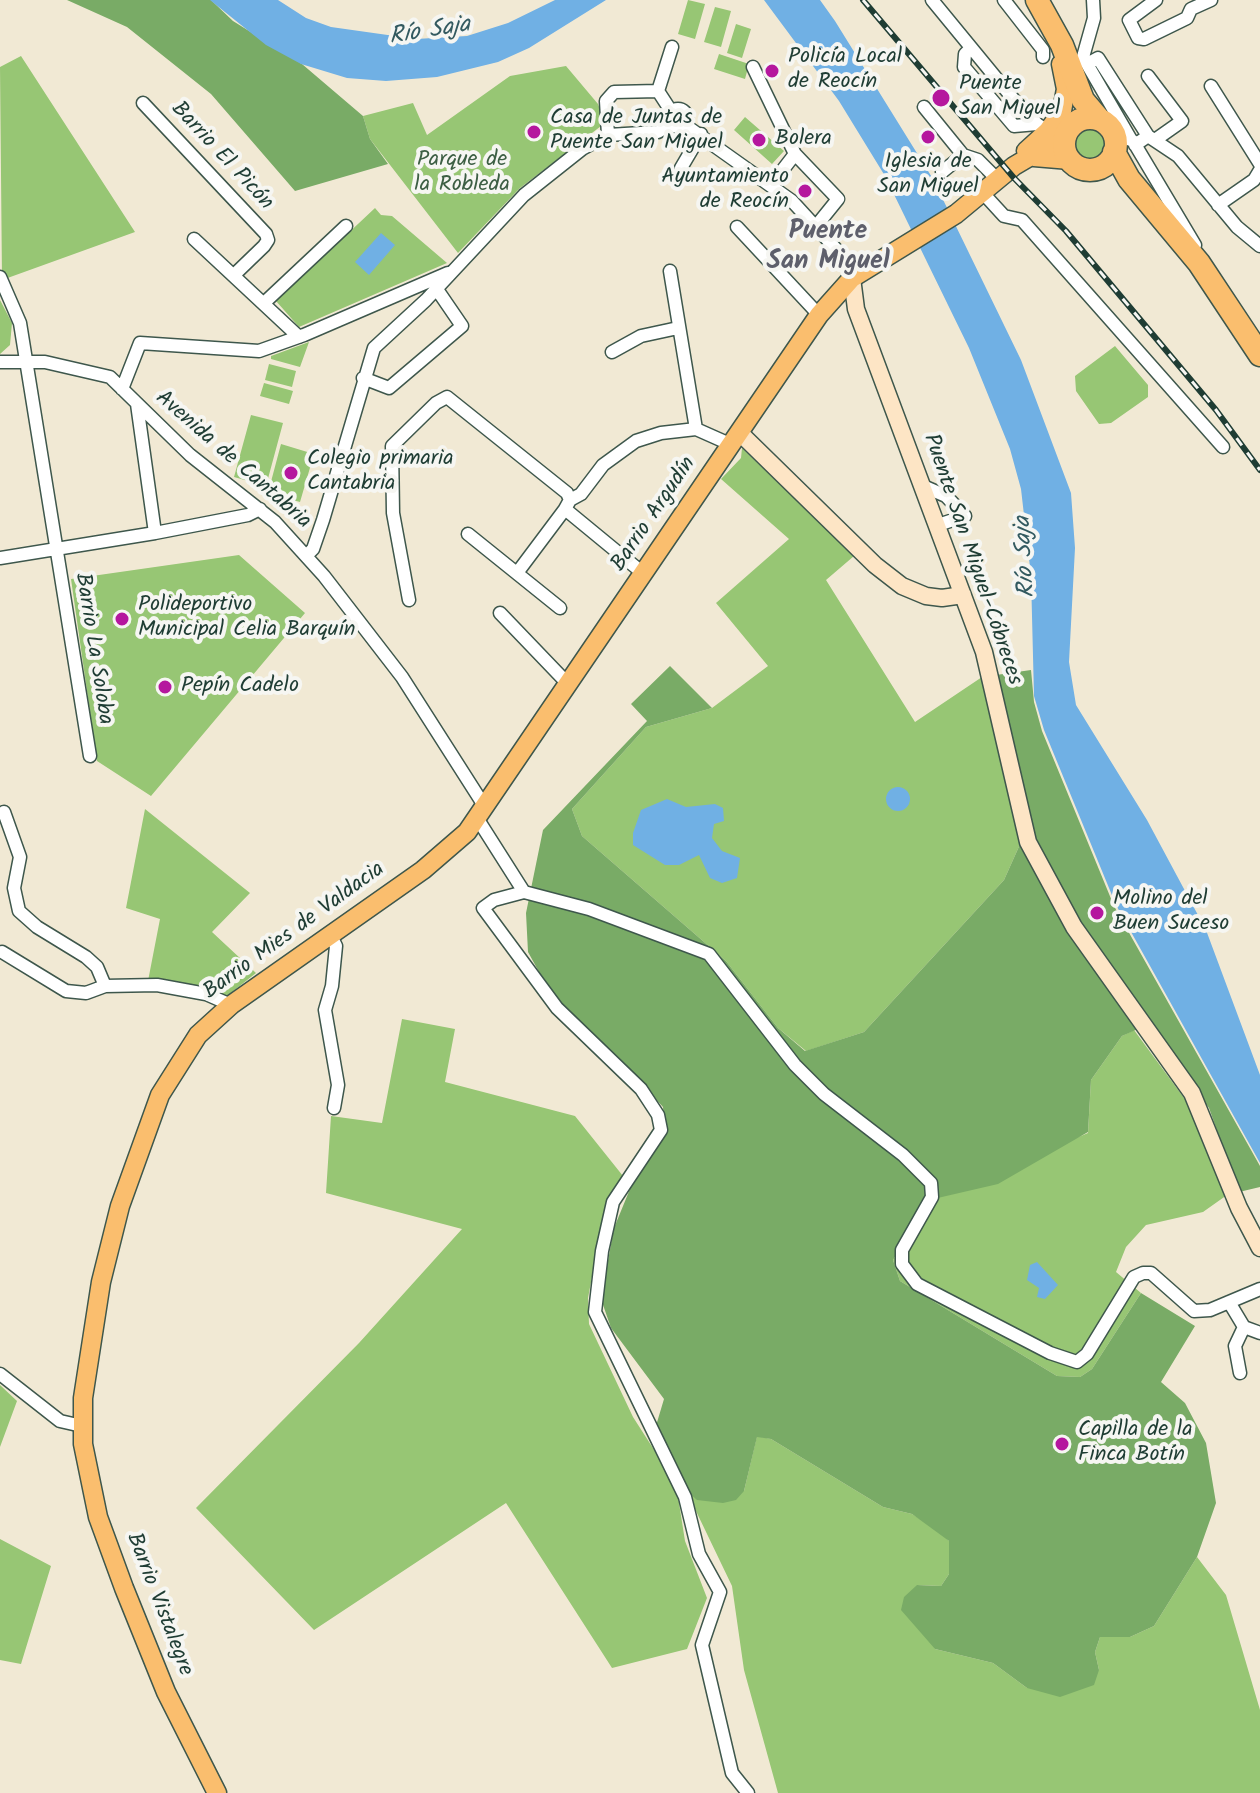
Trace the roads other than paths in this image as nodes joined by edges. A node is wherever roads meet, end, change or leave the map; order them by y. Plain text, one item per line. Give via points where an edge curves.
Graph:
1 (932, 0) edge
2 (1004, 0) edge
3 (1093, 0) edge
4 (1156, 0) edge
5 (1211, 0) edge
6 (1041, 6) edge
7 (672, 47) dead end
8 (1043, 57) dead end
9 (753, 67) dead end
10 (1081, 73) junction
11 (1148, 76) dead end
12 (1211, 86) dead end
13 (658, 91) junction
14 (143, 103) dead end
15 (924, 107) dead end
16 (676, 120) junction
17 (701, 134) junction
18 (608, 135) junction
19 (1061, 136) junction
20 (1151, 138) junction
21 (1115, 142) junction
22 (795, 154) junction
23 (963, 155) junction
24 (1023, 162) junction
25 (1260, 164) edge
26 (681, 168) dead end
27 (1260, 170) edge
28 (942, 172) dead end
29 (998, 180) junction
30 (771, 185) junction
31 (982, 192) junction
32 (1218, 205) junction
33 (817, 225) junction
34 (346, 226) dead end
35 (737, 227) dead end
36 (194, 239) dead end
37 (1260, 246) edge
38 (670, 271) dead end
39 (450, 272) junction
40 (235, 274) junction
41 (855, 276) junction
42 (0, 277) edge
43 (436, 288) junction
44 (1219, 291) junction
45 (835, 297) junction
46 (389, 300) junction
47 (264, 303) junction
48 (420, 305) junction
49 (856, 309) junction
50 (819, 315) junction
51 (678, 328) junction
52 (299, 337) junction
53 (612, 352) dead end
54 (1260, 355) edge
55 (24, 361) junction
56 (0, 362) edge
57 (363, 378) junction
58 (122, 389) junction
59 (137, 404) junction
60 (696, 429) junction
61 (736, 439) junction
62 (1223, 447) dead end
63 (923, 486) junction
64 (568, 504) junction
65 (260, 509) junction
66 (938, 525) junction
67 (155, 533) junction
68 (468, 534) dead end
69 (55, 549) junction
70 (306, 556) junction
71 (0, 558) edge
72 (517, 573) junction
73 (644, 574) junction
74 (963, 595) junction
75 (409, 600) dead end
76 (560, 608) dead end
77 (500, 613) dead end
78 (569, 685) junction
79 (90, 756) dead end
80 (4, 812) dead end
81 (481, 812) junction
82 (524, 892) junction
83 (330, 934) junction
84 (2, 952) dead end
85 (105, 986) junction
86 (231, 1005) junction
87 (334, 1108) dead end
88 (1260, 1248) edge
89 (1260, 1289) edge
90 (1229, 1302) junction
91 (1244, 1327) junction
92 (1260, 1333) edge
93 (1240, 1373) dead end
94 (0, 1374) edge
95 (82, 1426) junction
96 (217, 1793) edge
97 (748, 1793) edge

1 - 19 street via 971,48
2 - 8 street
3 - 10 street
4 - 5 street via 1129,20 1138,38 1187,18 1191,9
6 - 10 highway
6 - 19 main road, Barrio Argudín via 1066,89
7 - 13 street
9 - 22 street
10 - 19 highway
10 - 20 street via 1098,58
10 - 21 street
10 - 21 highway via 1086,106
11 - 20 street via 1182,121
12 - 25 street
13 - 16 street
13 - 18 street via 608,96
14 - 40 street, Barrio El Picón via 266,234 264,246
15 - 23 street
16 - 17 street
16 - 18 street via 658,132
17 - 26 street
17 - 30 street
18 - 39 street via 524,195
19 - 21 highway via 1087,118
19 - 21 highway via 1083,169
19 - 24 main road
19 - 24 main road, Barrio Argudín
20 - 21 street
20 - 32 street via 1178,156
21 - 44 street
21 - 44 highway via 1123,180 1154,208
22 - 30 street
22 - 33 street via 838,199
23 - 28 street
23 - 29 street via 978,160
24 - 29 main road, Barrio Argudín
27 - 32 street
29 - 31 main road, Barrio Argudín
30 - 33 street
31 - 41 main road, Barrio Argudín via 956,214
31 - 62 street via 1004,216 1022,220
32 - 37 street
33 - 41 street
34 - 47 street
35 - 50 street
36 - 40 street
38 - 51 street
39 - 43 street
39 - 46 street
40 - 47 street
41 - 45 main road, Barrio Argudín
41 - 49 street, Puente San Miguel-Cóbreces
42 - 55 street, Barrio La Soloba via 20,323
43 - 48 street
43 - 57 street via 462,326 389,388
44 - 54 highway
45 - 49 street
45 - 50 main road, Barrio Argudín
46 - 48 street
46 - 52 street
47 - 52 street
48 - 57 street via 374,348
49 - 63 street, Puente San Miguel-Cóbreces
50 - 61 main road, Barrio Argudín
51 - 53 street via 641,336
51 - 60 street
52 - 58 street via 259,351 140,343
55 - 56 street, Avenida de Cantabria
55 - 58 street, Avenida de Cantabria via 110,377
55 - 69 street, Barrio La Soloba
57 - 70 street via 323,520
58 - 59 street, Avenida de Cantabria
59 - 65 street, Avenida de Cantabria via 202,465
59 - 67 street
60 - 61 street
60 - 64 street via 636,441 603,465
61 - 73 main road, Barrio Argudín
61 - 74 street via 902,586 926,596
63 - 66 street, Puente San Miguel-Cóbreces
63 - 66 street via 946,496 965,516
64 - 72 street
64 - 73 street
64 - 75 street via 447,397 436,403 392,446 390,459 393,513
65 - 67 street, Barrio La Soloba
65 - 70 street, Avenida de Cantabria
66 - 74 street, Puente San Miguel-Cóbreces
67 - 69 street, Barrio La Soloba
68 - 72 street
69 - 71 street, Barrio La Soloba
69 - 79 street, Barrio La Soloba
70 - 81 street, Avenida de Cantabria via 402,677
72 - 76 street
73 - 78 main road, Barrio Argudín
74 - 88 street, Puente San Miguel-Cóbreces via 992,679 1028,842 1074,927 1192,1093
77 - 78 street
78 - 81 main road, Barrio Argudín
80 - 85 street via 20,857 14,888 19,911 86,957
81 - 82 street, Avenida de Cantabria
81 - 83 main road, Barrio Mies de Valdacia via 458,842
82 - 90 street via 589,909 709,954 795,1065 931,1183 932,1197 902,1250 902,1264 917,1284 1072,1362 1087,1354 1134,1277 1143,1273 1151,1273 1194,1311
82 - 97 street via 483,908 557,1008 641,1089 658,1115 661,1130 613,1202 595,1312 685,1497 699,1554 720,1592 702,1645 732,1773
83 - 86 main road, Barrio Mies de Valdacia
83 - 87 street via 336,946 325,1010 338,1085
84 - 85 street via 66,991 86,993
85 - 86 street via 157,985 206,994
86 - 95 main road, Barrio Mies de Valdacia via 179,1061 147,1127 101,1282
89 - 90 street
90 - 91 street
91 - 92 street
91 - 93 street via 1235,1346
94 - 95 street via 60,1421
95 - 96 main road, Barrio Vistalegre via 98,1517 124,1588 166,1692

